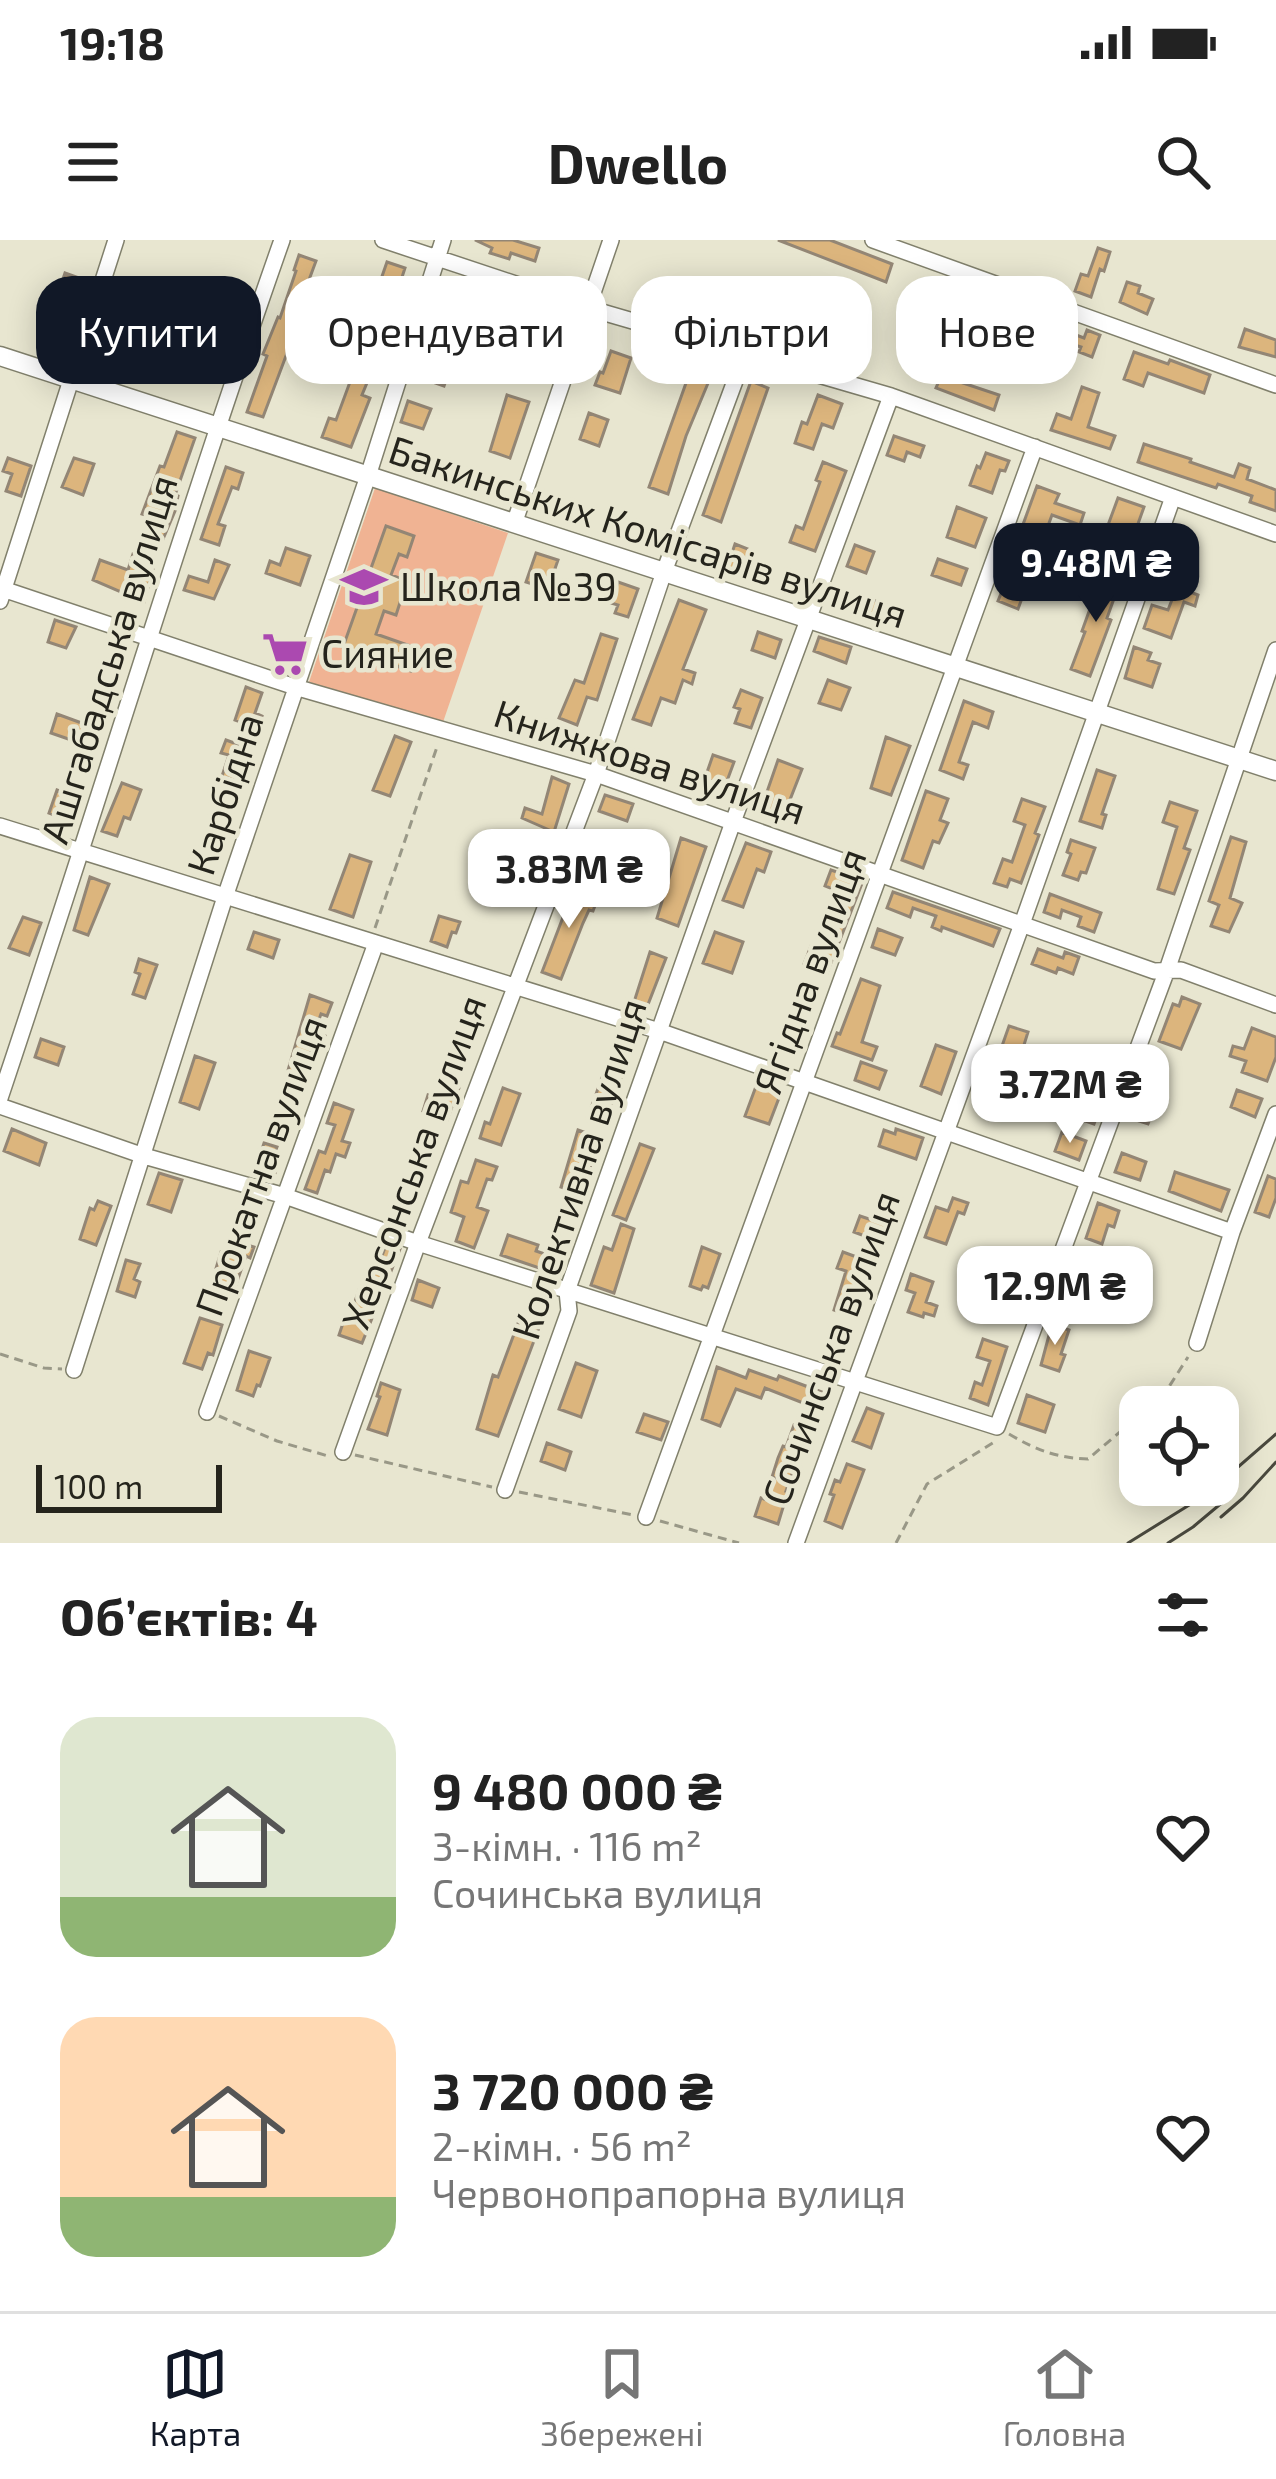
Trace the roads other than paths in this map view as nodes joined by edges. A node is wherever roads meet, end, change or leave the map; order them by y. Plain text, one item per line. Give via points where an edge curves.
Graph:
1 (116, 240) edge
2 (282, 240) edge
3 (382, 240) edge
4 (443, 240) edge
5 (611, 240) edge
6 (873, 240) edge
7 (436, 258) junction
8 (104, 276) edge
9 (491, 276) edge
10 (599, 276) edge
11 (0, 356) edge
12 (36, 368) edge
13 (69, 384) edge
14 (86, 384) edge
15 (562, 384) edge
16 (734, 384) edge
17 (850, 384) edge
18 (1276, 385) edge
19 (892, 396) junction
20 (216, 427) junction
21 (1035, 447) junction
22 (368, 476) junction
23 (1173, 497) junction
24 (514, 524) junction
25 (1276, 534) edge
26 (664, 572) junction
27 (1, 593) edge
28 (808, 619) junction
29 (150, 638) junction
30 (1276, 650) edge
31 (956, 667) junction
32 (295, 686) junction
33 (1096, 713) junction
34 (1240, 759) junction
35 (1276, 771) edge
36 (596, 774) junction
37 (733, 823) junction
38 (0, 826) edge
39 (82, 853) junction
40 (880, 874) junction
41 (225, 897) junction
42 (1022, 925) junction
43 (373, 942) junction
44 (1167, 970) junction
45 (514, 987) junction
46 (1276, 1005) edge
47 (658, 1031) junction
48 (806, 1081) junction
49 (0, 1102) edge
50 (1276, 1114) edge
51 (944, 1131) junction
52 (144, 1156) junction
53 (1090, 1182) junction
54 (286, 1196) junction
55 (1232, 1232) junction
56 (418, 1244) junction
57 (567, 1291) junction
58 (712, 1337) junction
59 (1197, 1343) road end
60 (74, 1370) road end
61 (853, 1383) junction
62 (207, 1412) road end
63 (343, 1453) road end
64 (505, 1490) road end
65 (646, 1517) road end
66 (796, 1543) edge

1 - 8 street
2 - 20 street, Ашгабадська вулиця
3 - 7 street
4 - 7 street, Карбідна
5 - 10 street
6 - 18 street
7 - 9 street
7 - 22 street, Карбідна
11 - 12 street, Бакинських Комісарів вулиця
13 - 27 street
14 - 20 street, Бакинських Комісарів вулиця
15 - 24 street
16 - 26 street, Херсонська вулиця
17 - 19 street
19 - 21 street
19 - 28 street, Колективна вулиця
20 - 22 street, Бакинських Комісарів вулиця
20 - 29 street, Ашгабадська вулиця
21 - 23 street
21 - 31 street, Ягідна вулиця
22 - 24 street, Бакинських Комісарів вулиця
22 - 32 street, Карбідна
23 - 25 street
23 - 33 street, Сочинська вулиця
24 - 26 street, Бакинських Комісарів вулиця
26 - 28 street, Бакинських Комісарів вулиця
26 - 36 street, Херсонська вулиця
27 - 29 street, Книжкова вулиця
28 - 31 street, Бакинських Комісарів вулиця
28 - 37 street, Колективна вулиця
29 - 32 street, Книжкова вулиця
29 - 39 street, Ашгабадська вулиця
30 - 34 street
31 - 33 street, Бакинських Комісарів вулиця
31 - 40 street, Ягідна вулиця
32 - 36 street, Книжкова вулиця
32 - 41 street, Карбідна
33 - 34 street, Бакинських Комісарів вулиця
33 - 42 street, Сочинська вулиця
34 - 35 street, Бакинських Комісарів вулиця
34 - 44 street
36 - 37 street, Книжкова вулиця
36 - 45 street, Херсонська вулиця
37 - 40 street, Книжкова вулиця
37 - 47 street, Колективна вулиця
38 - 39 street
39 - 41 street
39 - 49 street, Ашгабадська вулиця
40 - 42 street, Книжкова вулиця
40 - 48 street, Ягідна вулиця
41 - 43 street
41 - 52 street, Карбідна
42 - 44 street, Книжкова вулиця
42 - 51 street, Сочинська вулиця
43 - 45 street
43 - 54 street, Прокатна вулиця
44 - 46 street, Книжкова вулиця
44 - 53 street
45 - 47 street
45 - 56 street, Херсонська вулиця
47 - 48 street
47 - 57 street, Колективна вулиця
48 - 51 street
48 - 58 street, Ягідна вулиця
49 - 52 street
50 - 55 street
51 - 53 street
51 - 61 street, Сочинська вулиця
52 - 54 street
52 - 60 street, Карбідна
53 - 55 street
53 - 61 street via 1003,1431
54 - 56 street
54 - 62 street, Прокатна вулиця
55 - 59 street
56 - 57 street
56 - 63 street, Херсонська вулиця
57 - 58 street
57 - 64 street, Колективна вулиця via 569,1312
58 - 61 street
58 - 65 street, Ягідна вулиця
61 - 66 street, Сочинська вулиця

